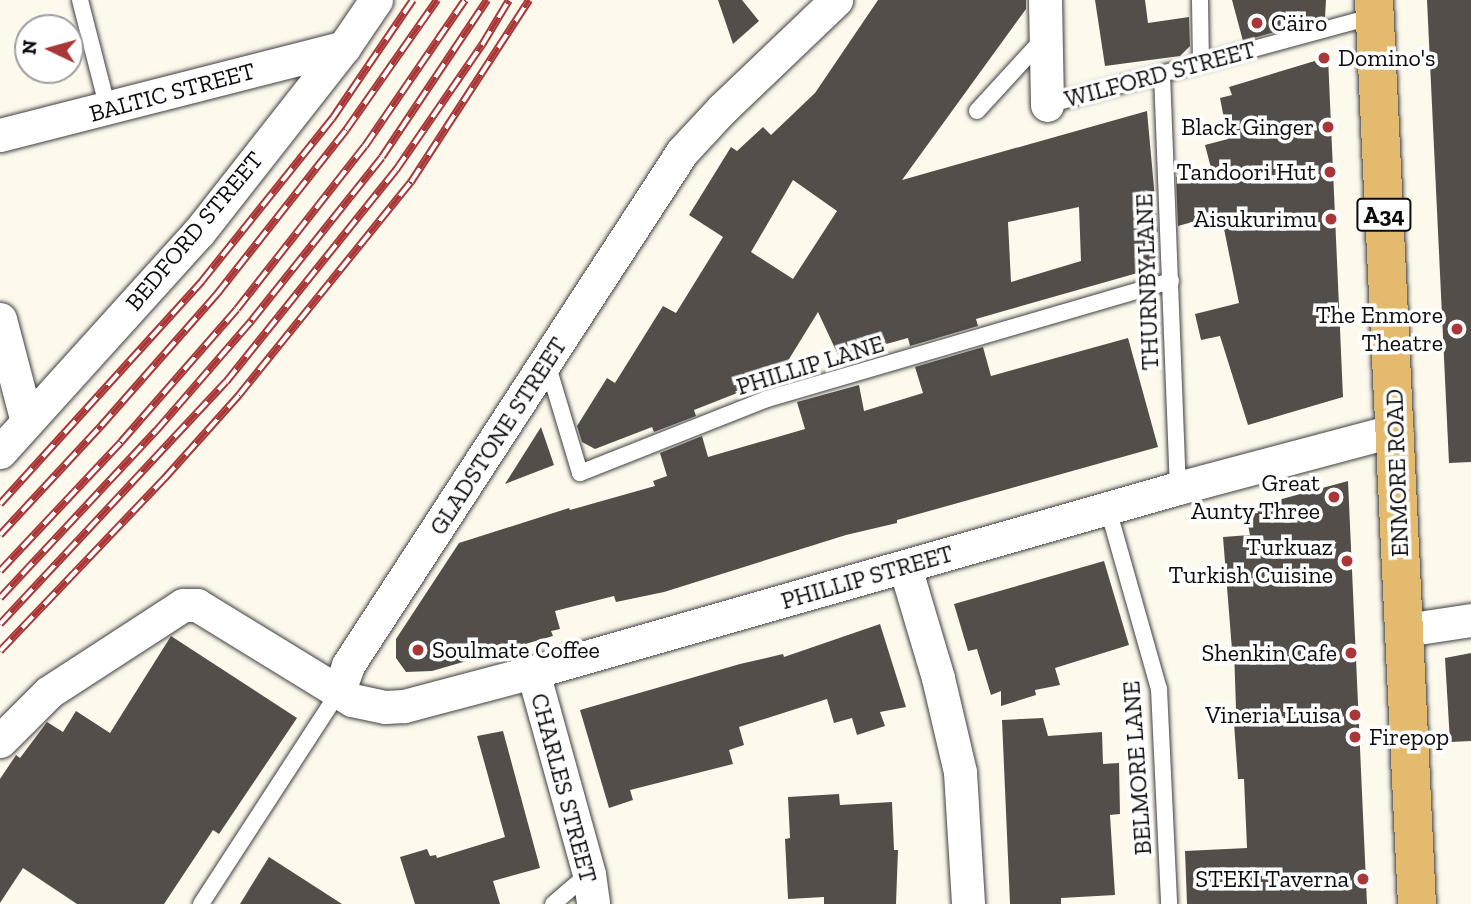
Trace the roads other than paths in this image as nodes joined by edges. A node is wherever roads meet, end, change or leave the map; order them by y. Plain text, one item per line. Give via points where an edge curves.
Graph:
1 (80, 0) edge
2 (836, 0) edge
3 (1045, 0) edge
4 (1200, 0) edge
5 (368, 5) edge
6 (1374, 8) edge
7 (1046, 37) junction
8 (344, 47) junction
9 (1201, 63) junction
10 (1161, 74) junction
11 (1048, 105) joint
12 (108, 110) junction
13 (977, 111) dead end
14 (0, 135) edge
15 (1171, 281) junction
16 (0, 318) edge
17 (547, 362) junction
18 (27, 422) junction
19 (1396, 430) junction
20 (0, 452) edge
21 (1178, 488) junction
22 (1108, 509) junction
23 (905, 567) junction
24 (1471, 620) edge
25 (1405, 630) junction
26 (533, 672) junction
27 (338, 693) junction
28 (0, 741) edge
29 (591, 889) edge
30 (201, 904) edge
31 (553, 904) edge
32 (968, 904) edge
33 (1169, 904) edge
34 (1417, 904) edge

1 - 12 lane
2 - 17 street, GLADSTONE STREET via 682,152
3 - 7 street, WILFORD STREET
4 - 9 lane
5 - 8 street, BEDFORD STREET
6 - 9 lane, WILFORD STREET
6 - 19 highway, ENMORE ROAD / A34
7 - 11 street, WILFORD STREET
7 - 13 lane
8 - 12 street, BALTIC STREET
8 - 18 street, BEDFORD STREET via 199,232
9 - 10 lane, WILFORD STREET
10 - 11 lane, WILFORD STREET
10 - 15 lane, THURNBY LANE
12 - 14 street, BALTIC STREET
15 - 17 lane, PHILLIP LANE via 767,399 580,472
15 - 21 lane, THURNBY LANE
16 - 18 street
17 - 27 street, GLADSTONE STREET via 348,665
18 - 20 street, BEDFORD STREET
19 - 21 street, PHILLIP STREET
19 - 25 highway, ENMORE ROAD / A34
21 - 22 street, PHILLIP STREET
22 - 23 street, PHILLIP STREET
22 - 33 lane, BELMORE LANE via 1159,689
23 - 26 street, PHILLIP STREET
23 - 32 street via 960,772
24 - 25 street
25 - 34 highway, ENMORE ROAD / A34
26 - 27 street, PHILLIP STREET via 404,706 366,705
26 - 29 street, CHARLES STREET
27 - 28 street, PHILLIP STREET via 197,605 183,605 49,692
27 - 30 lane, GLADSTONE STREET
29 - 31 lane

